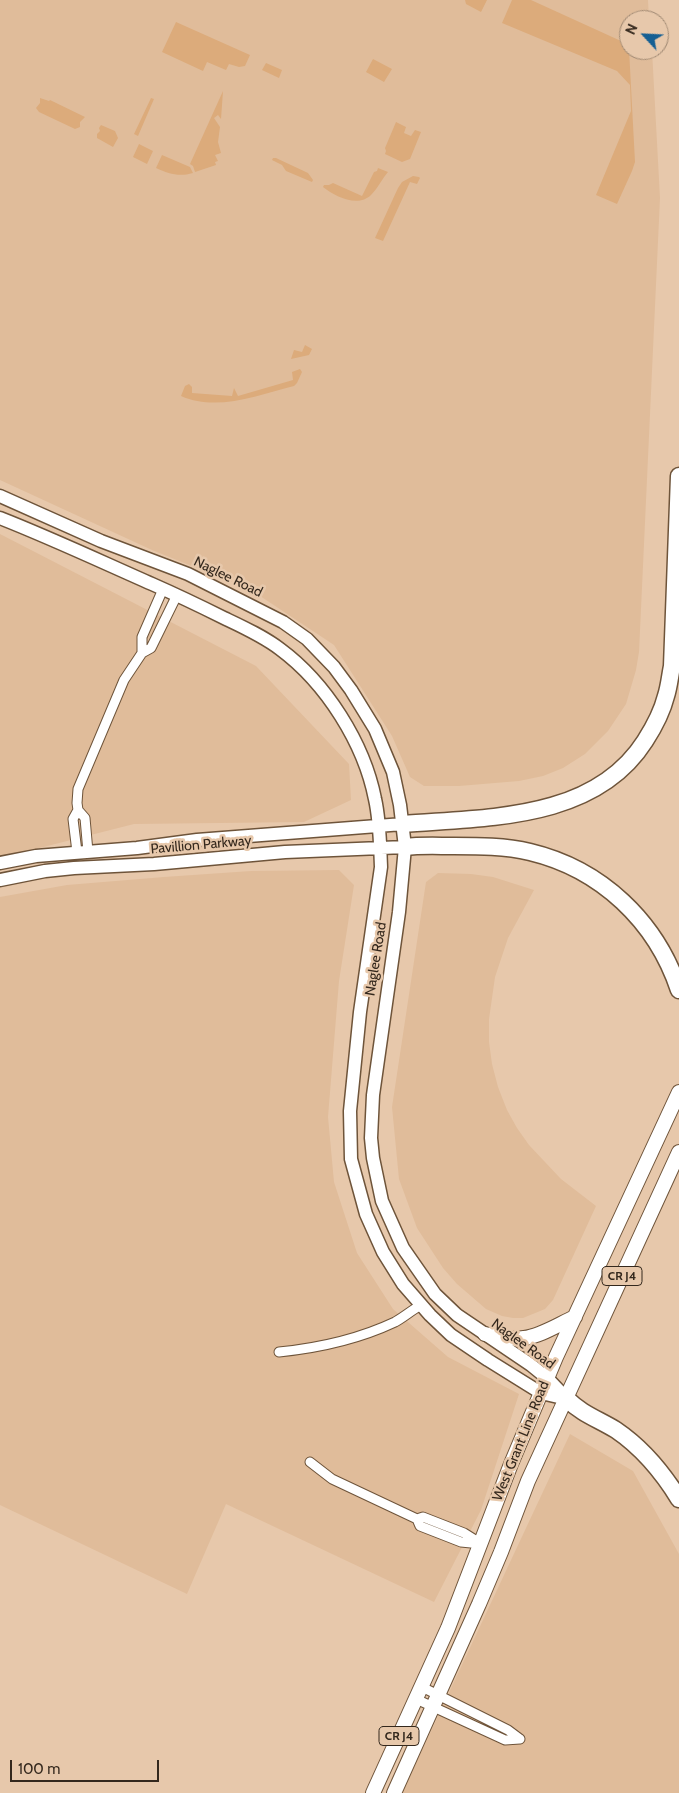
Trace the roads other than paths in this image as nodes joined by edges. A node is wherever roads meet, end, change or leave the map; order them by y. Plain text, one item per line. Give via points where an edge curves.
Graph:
1 (679, 476) edge
2 (0, 496) edge
3 (0, 518) edge
4 (163, 589) junction
5 (177, 595) junction
6 (142, 653) junction
7 (403, 824) junction
8 (378, 826) junction
9 (405, 847) junction
10 (380, 848) junction
11 (82, 852) junction
12 (0, 863) edge
13 (0, 880) edge
14 (679, 990) edge
15 (679, 1092) edge
16 (679, 1152) edge
17 (421, 1305) junction
18 (574, 1317) junction
19 (485, 1334) junction
20 (279, 1352) dead end
21 (547, 1378) junction
22 (541, 1392) junction
23 (567, 1399) junction
24 (310, 1462) dead end
25 (679, 1498) edge
26 (481, 1544) junction
27 (419, 1693) junction
28 (436, 1701) junction
29 (373, 1793) edge
30 (394, 1793) edge

1 - 7 highway via 672,666 666,697 638,752 608,780 568,801 517,814
2 - 7 main road, Naglee Road via 101,542 188,574 276,618 307,638 334,667 375,729 393,772
3 - 4 main road, Naglee Road
4 - 5 main road, Naglee Road
4 - 6 street via 142,638
5 - 6 street via 151,648
5 - 8 main road, Naglee Road via 257,634 280,649 325,694 339,713 364,763 375,799
6 - 11 street via 124,680 78,789 78,810 85,818
7 - 8 main road, Pavillion Parkway
7 - 9 main road, Naglee Road
8 - 10 main road, Naglee Road
8 - 11 main road, Pavillion Parkway
9 - 10 main road, Pavillion Parkway
9 - 14 highway via 508,848 552,858 580,871 611,891 637,916 661,949
9 - 19 main road, Naglee Road via 373,1095 373,1158 382,1201 403,1248 435,1294 457,1315
10 - 13 main road, Pavillion Parkway via 74,868
10 - 17 main road, Naglee Road via 381,867 360,1012 350,1111 351,1160 366,1214 383,1252
11 - 12 main road, Pavillion Parkway
15 - 18 main road, West Grant Line Road / CR J4
16 - 23 main road, West Grant Line Road / CR J4
17 - 20 street via 396,1321 359,1337
17 - 22 main road, Naglee Road via 451,1335
18 - 19 main road via 536,1336 508,1338
18 - 21 main road, West Grant Line Road / CR J4
19 - 21 main road, Naglee Road
21 - 22 main road, West Grant Line Road / CR J4
21 - 23 main road, Naglee Road
22 - 23 main road, Naglee Road
22 - 26 main road, West Grant Line Road / CR J4
23 - 25 highway via 579,1411 604,1423 632,1443 656,1467
23 - 28 main road, West Grant Line Road / CR J4 via 528,1481
24 - 26 street via 332,1479 416,1519 420,1526 461,1542
26 - 27 main road, West Grant Line Road / CR J4
27 - 28 street
27 - 28 street
27 - 29 main road, West Grant Line Road / CR J4
28 - 28 street via 505,1740 520,1740 508,1730
28 - 30 main road, West Grant Line Road / CR J4

